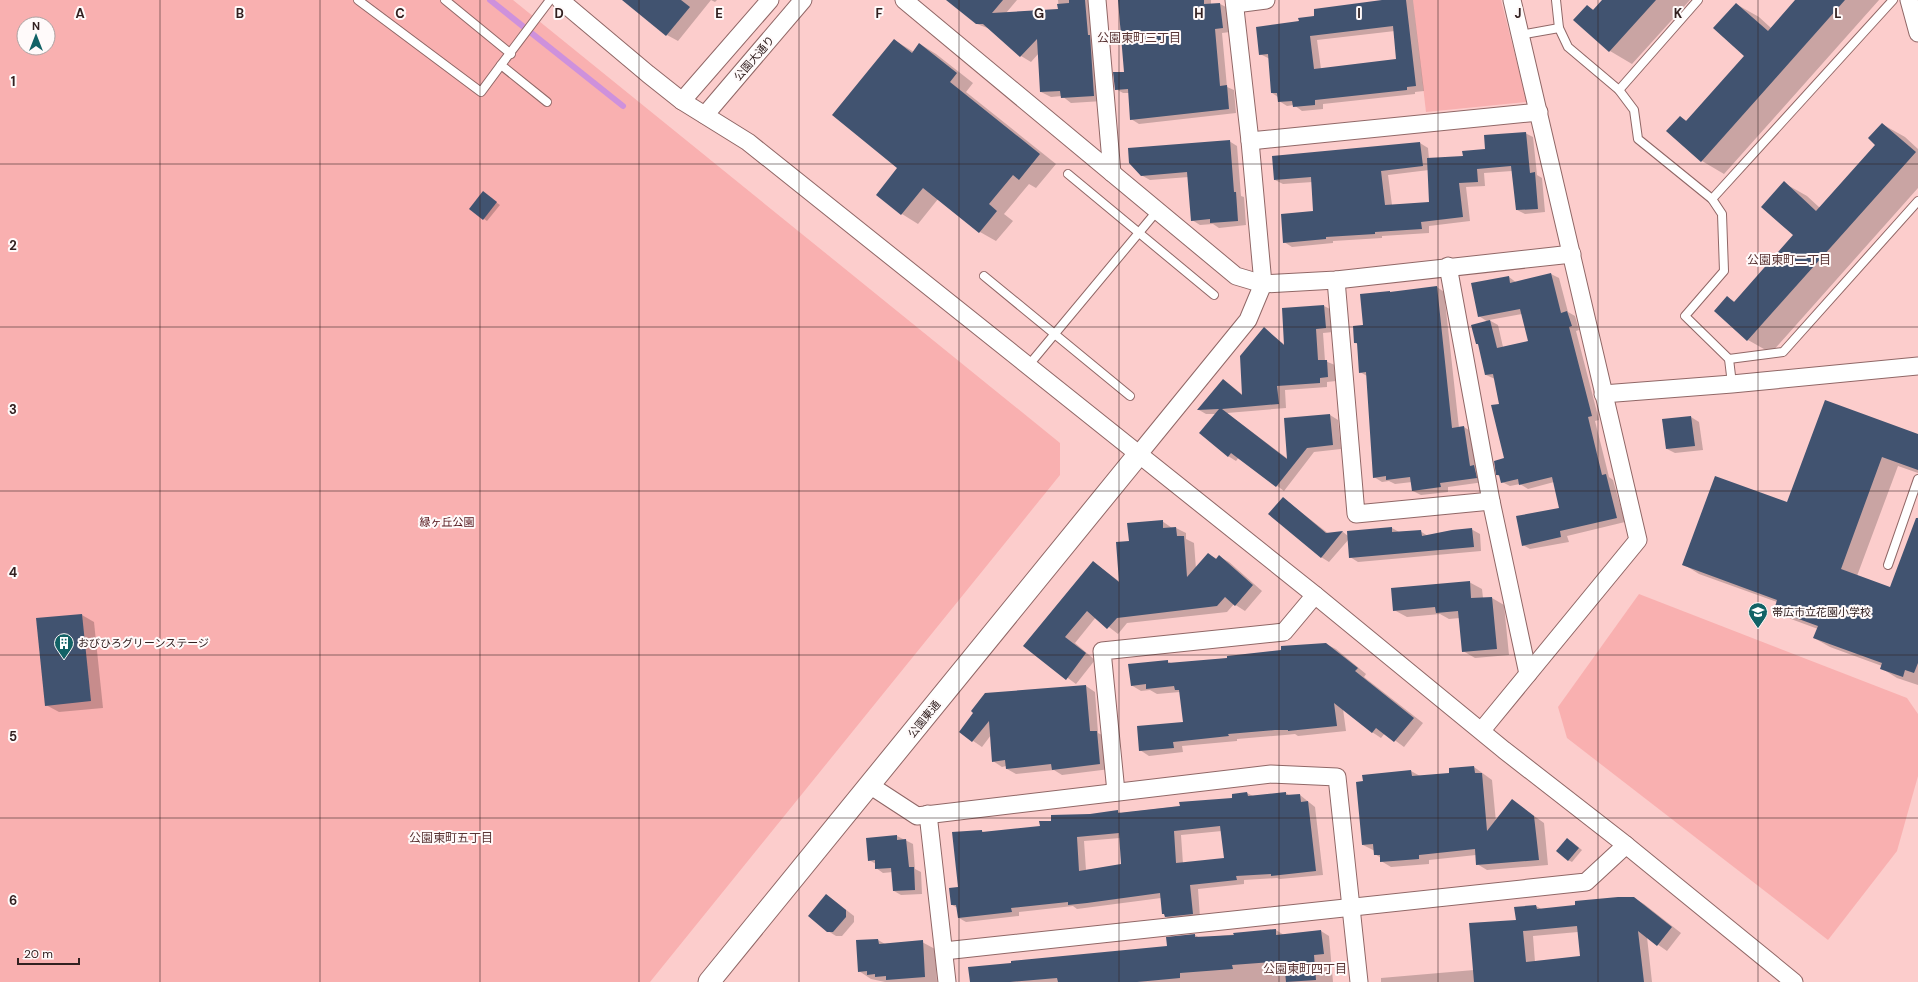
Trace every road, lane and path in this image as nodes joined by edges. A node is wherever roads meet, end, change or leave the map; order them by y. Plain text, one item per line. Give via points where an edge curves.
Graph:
1 (358, 0) edge
2 (445, 0) edge
3 (550, 0) edge
4 (560, 0) edge
5 (770, 0) edge
6 (803, 0) edge
7 (904, 0) edge
8 (1097, 0) edge
9 (1266, 0) edge
10 (1512, 0) edge
11 (1556, 0) edge
12 (1698, 0) edge
13 (1893, 0) edge
14 (1909, 0) edge
15 (1234, 2) edge
16 (1559, 28) junction
17 (1918, 33) edge
18 (1520, 35) junction
19 (511, 54) junction
20 (501, 65) junction
21 (1619, 90) junction
22 (682, 101) junction
23 (547, 102) dead end
24 (1538, 112) junction
25 (705, 115) junction
26 (1250, 141) junction
27 (1112, 173) junction
28 (1068, 174) dead end
29 (1712, 199) junction
30 (1918, 201) edge
31 (1157, 211) junction
32 (1139, 232) junction
33 (1572, 254) junction
34 (1448, 266) junction
35 (984, 276) dead end
36 (1336, 280) junction
37 (1263, 284) junction
38 (1214, 295) dead end
39 (1054, 334) junction
40 (1729, 359) junction
41 (1028, 366) junction
42 (1918, 366) edge
43 (1732, 384) junction
44 (1603, 394) junction
45 (1130, 396) dead end
46 (1138, 455) junction
47 (1918, 479) edge
48 (1492, 501) junction
49 (1888, 565) dead end
50 (1315, 595) junction
51 (1528, 674) junction
52 (1482, 730) junction
53 (871, 786) junction
54 (1116, 792) junction
55 (928, 814) junction
56 (1626, 845) junction
57 (1350, 908) junction
58 (944, 951) junction
59 (709, 982) edge
60 (948, 982) edge
61 (1359, 982) edge
62 (1794, 982) edge

1 - 20 lane via 481,92
2 - 19 lane
3 - 19 lane
4 - 22 street
5 - 22 street
6 - 25 street, 公園大通り
7 - 27 street
8 - 27 street
9 - 15 street
10 - 18 street
11 - 16 lane
12 - 21 lane
13 - 29 lane
14 - 17 street
15 - 26 street
16 - 18 lane
16 - 21 lane via 1568,47
18 - 24 street
19 - 20 lane
20 - 23 lane
21 - 29 lane via 1634,110 1638,139
22 - 25 street
24 - 26 street
24 - 33 street
25 - 41 street via 748,142
26 - 37 street
27 - 31 street
28 - 32 lane
29 - 40 lane via 1722,214 1724,271 1685,316
30 - 40 lane via 1783,352
31 - 32 lane
31 - 37 street via 1236,276
32 - 38 lane
32 - 39 lane
33 - 34 street
33 - 44 street
34 - 36 street
34 - 48 street
35 - 39 lane
36 - 37 street
36 - 48 street via 1356,514
37 - 46 street via 1248,320
39 - 41 lane
39 - 45 lane
40 - 43 lane
41 - 46 street
42 - 43 street
43 - 44 street
44 - 51 street via 1638,540
46 - 50 street
46 - 53 street, 公園東通
47 - 49 lane
48 - 51 street
50 - 52 street
50 - 54 street via 1284,632 1102,651
51 - 52 street
52 - 56 street
53 - 55 street via 917,816
53 - 59 street, 公園東通
54 - 55 street
54 - 57 street via 1271,774 1337,777
55 - 58 street
56 - 57 street via 1586,882
56 - 62 street
57 - 58 street
57 - 61 street
58 - 60 street

